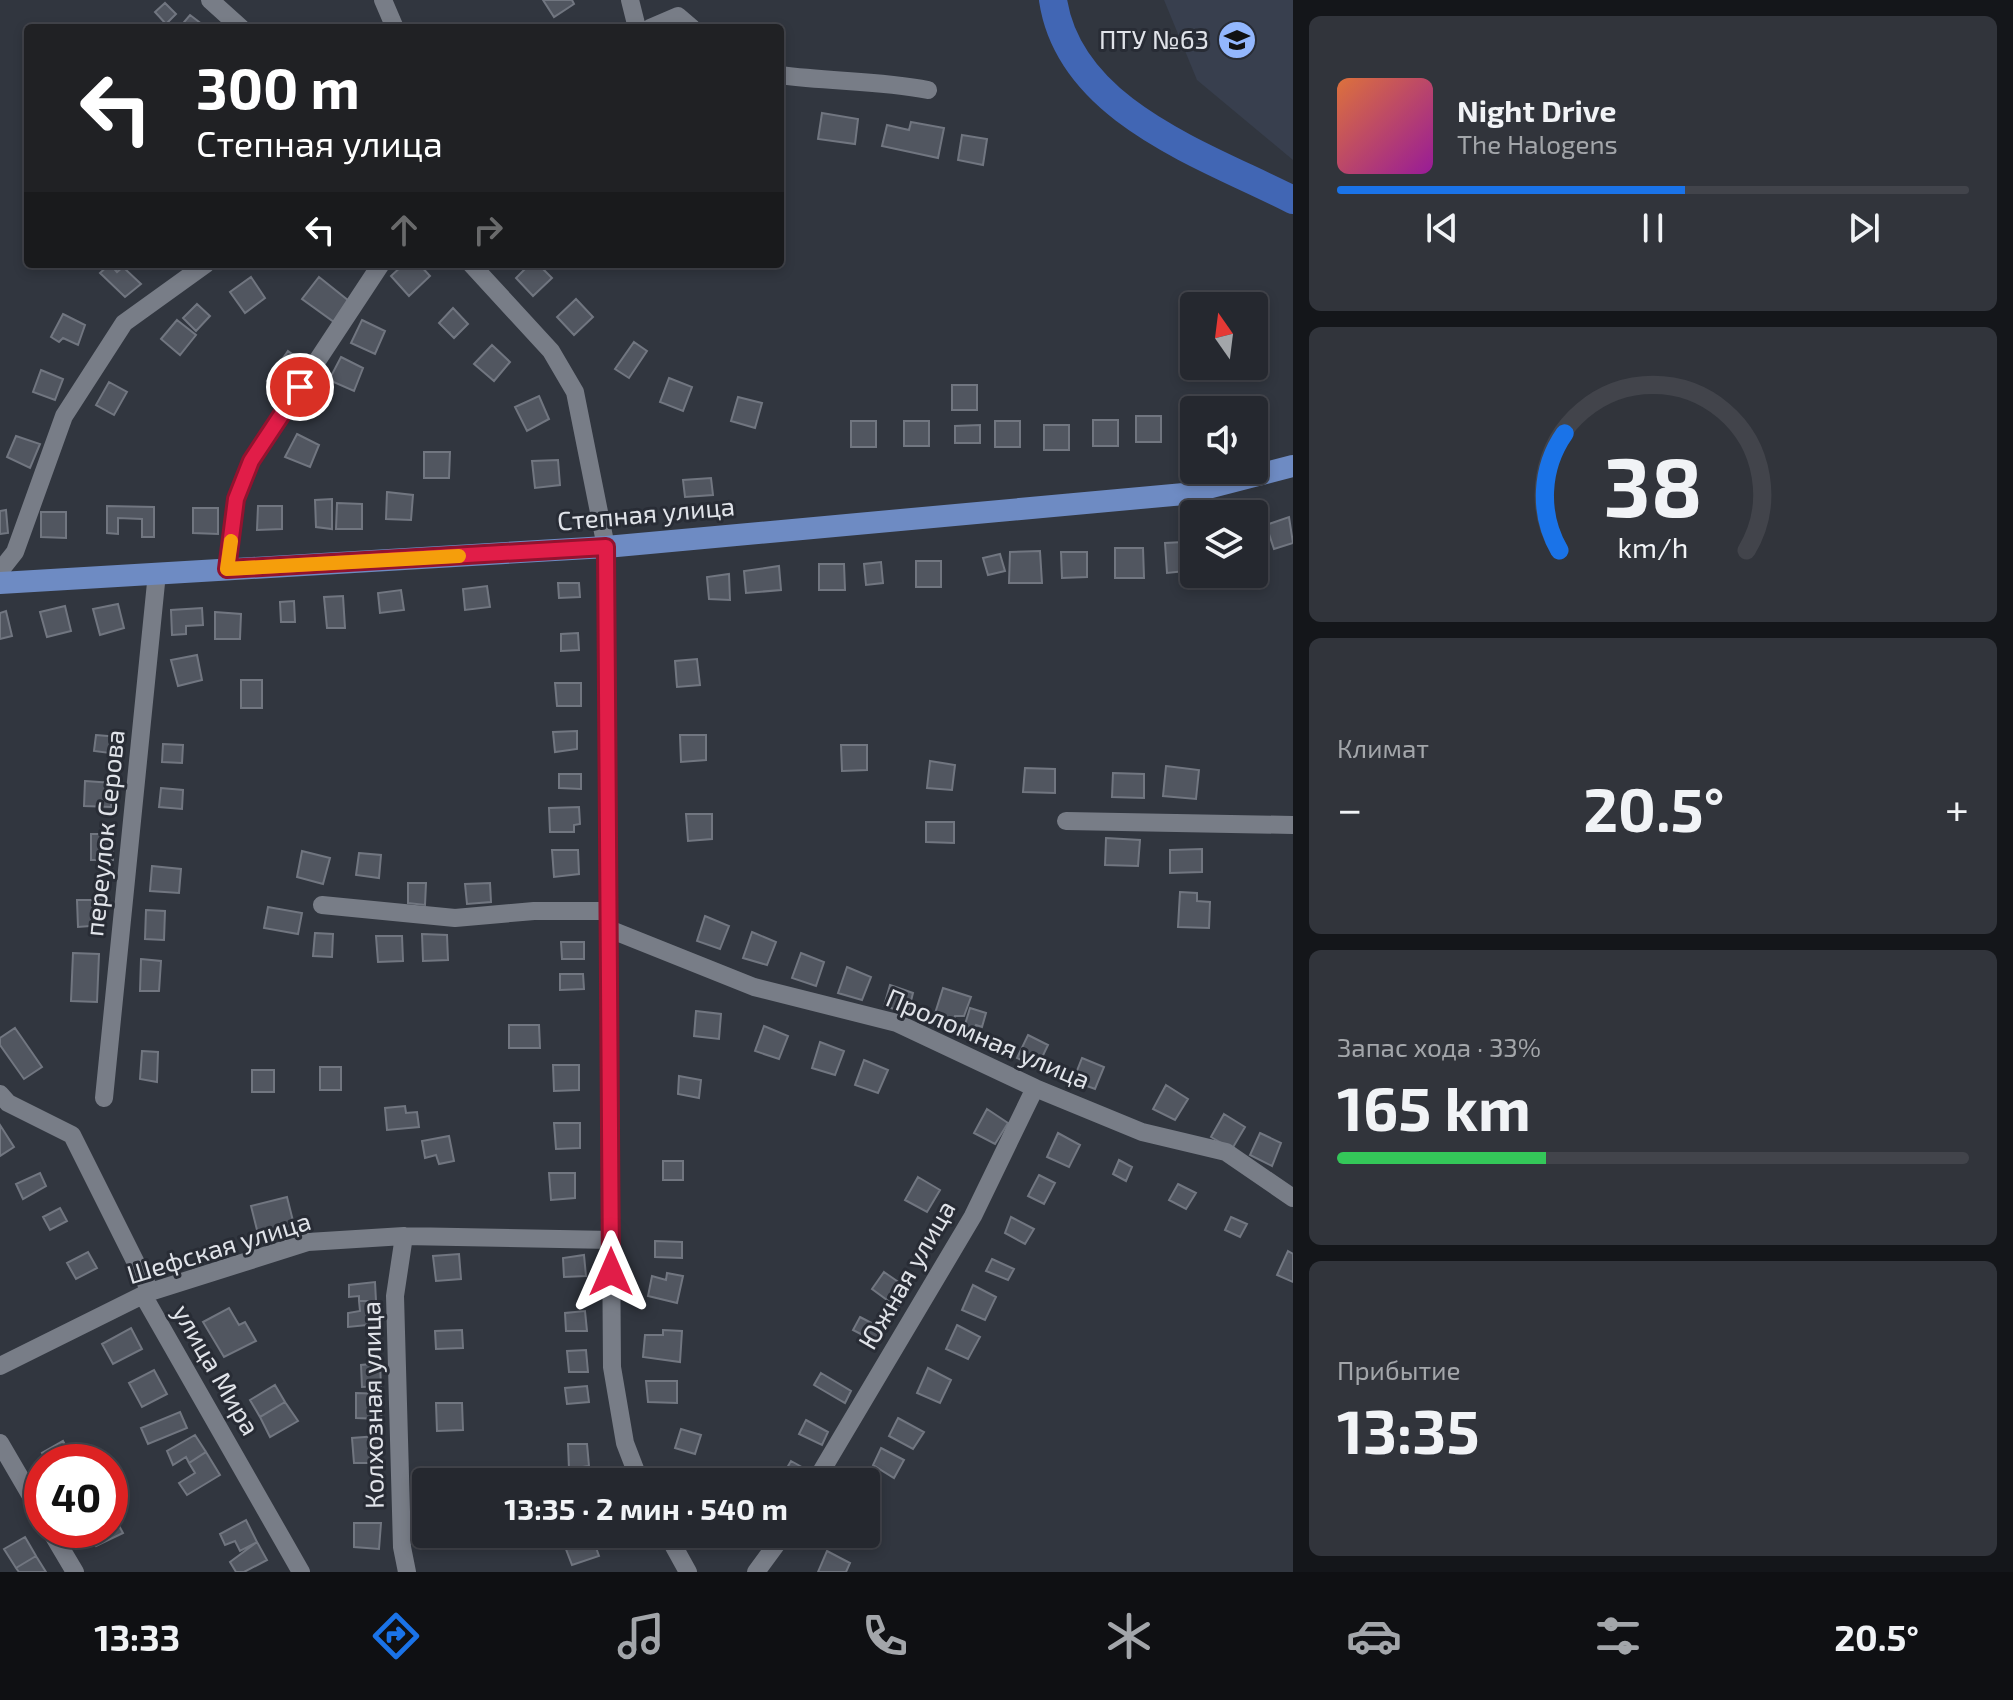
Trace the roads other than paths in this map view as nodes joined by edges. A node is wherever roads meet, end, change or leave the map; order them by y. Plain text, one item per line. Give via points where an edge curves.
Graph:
1 (210, 0) edge
2 (383, 0) edge
3 (630, 0) edge
4 (237, 24) edge
5 (393, 24) edge
6 (636, 24) edge
7 (659, 24) edge
8 (687, 24) edge
9 (784, 76) edge
10 (928, 90) dead end
11 (200, 268) edge
12 (378, 268) edge
13 (475, 268) edge
14 (1293, 466) edge
15 (606, 547) junction
16 (227, 569) junction
17 (0, 571) edge
18 (157, 573) junction
19 (0, 583) edge
20 (1066, 821) dead end
21 (1293, 825) edge
22 (322, 905) dead end
23 (609, 920) junction
24 (1035, 1088) junction
25 (0, 1094) edge
26 (104, 1098) dead end
27 (1293, 1198) edge
28 (404, 1236) junction
29 (611, 1240) junction
30 (147, 1293) junction
31 (0, 1366) edge
32 (0, 1443) edge
33 (635, 1468) edge
34 (823, 1468) edge
35 (24, 1484) edge
36 (61, 1548) edge
37 (675, 1548) edge
38 (774, 1548) edge
39 (75, 1572) edge
40 (301, 1572) edge
41 (407, 1572) edge
42 (688, 1572) edge
43 (756, 1572) edge

1 - 4 street
2 - 5 street
3 - 6 street
7 - 8 street via 678,16
9 - 10 street via 890,82
11 - 17 street via 124,323 64,416 15,552
12 - 16 street via 251,461 236,499
13 - 15 street via 551,351 575,392
14 - 15 main road, Степная улица via 1184,494
15 - 16 main road, Степная улица
15 - 23 street
16 - 18 main road, Степная улица
18 - 19 main road, Степная улица
18 - 26 street, переулок Серова
20 - 21 street
22 - 23 street, Проломная улица via 455,918 534,911
23 - 24 street, Проломная улица via 754,987 897,1023
23 - 29 street
24 - 27 street, Проломная улица via 1142,1132 1226,1152
24 - 34 street, Южная улица via 973,1216
25 - 30 street, улица Мира via 72,1135
28 - 29 street, Шефская улица
28 - 30 street, Шефская улица via 308,1242
28 - 41 street, Колхозная улица via 395,1296
29 - 33 street via 612,1367
30 - 31 street, Шефская улица
30 - 40 street, улица Мира via 147,1302
32 - 35 street
36 - 39 street
37 - 42 street
38 - 43 street

